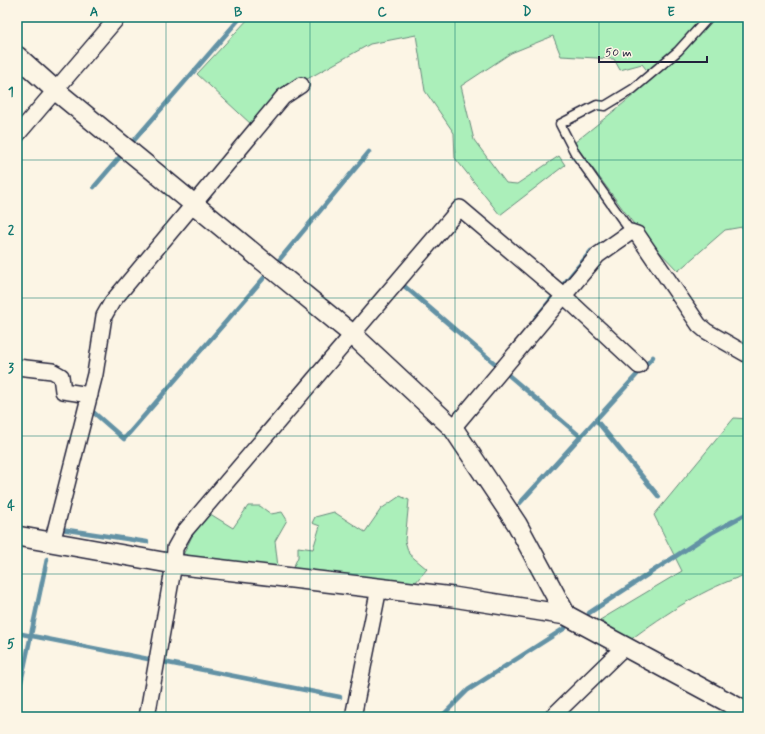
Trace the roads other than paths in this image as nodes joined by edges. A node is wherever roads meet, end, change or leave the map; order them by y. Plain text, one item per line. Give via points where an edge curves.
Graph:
1 (118, 17) edge
2 (709, 17) edge
3 (17, 56) edge
4 (301, 85) dead end
5 (55, 90) junction
6 (17, 135) edge
7 (195, 204) junction
8 (632, 232) junction
9 (563, 295) junction
10 (352, 334) junction
11 (748, 355) edge
12 (639, 366) dead end
13 (17, 367) edge
14 (90, 395) junction
15 (453, 428) junction
16 (17, 536) edge
17 (52, 543) junction
18 (174, 564) junction
19 (379, 588) junction
20 (566, 614) junction
21 (624, 647) junction
22 (748, 713) edge
23 (147, 717) edge
24 (353, 717) edge
25 (552, 717) edge

1 - 5 street
2 - 8 lane via 661,68 633,89 605,106 598,105 560,124 575,153
3 - 5 street
4 - 7 street via 284,97
5 - 6 street
5 - 7 street
7 - 10 street
7 - 14 street via 112,302 104,316
8 - 9 street via 598,255
8 - 11 street via 638,234 699,325
9 - 10 street via 460,208
9 - 12 street
9 - 15 street
10 - 15 street
10 - 18 street via 195,517 175,548
13 - 14 street via 52,371 61,376 63,391
14 - 17 street
15 - 20 street via 517,524
16 - 17 street
17 - 18 street
18 - 19 street
18 - 23 street
19 - 20 street
19 - 24 street
20 - 21 street
21 - 22 street
21 - 25 street

